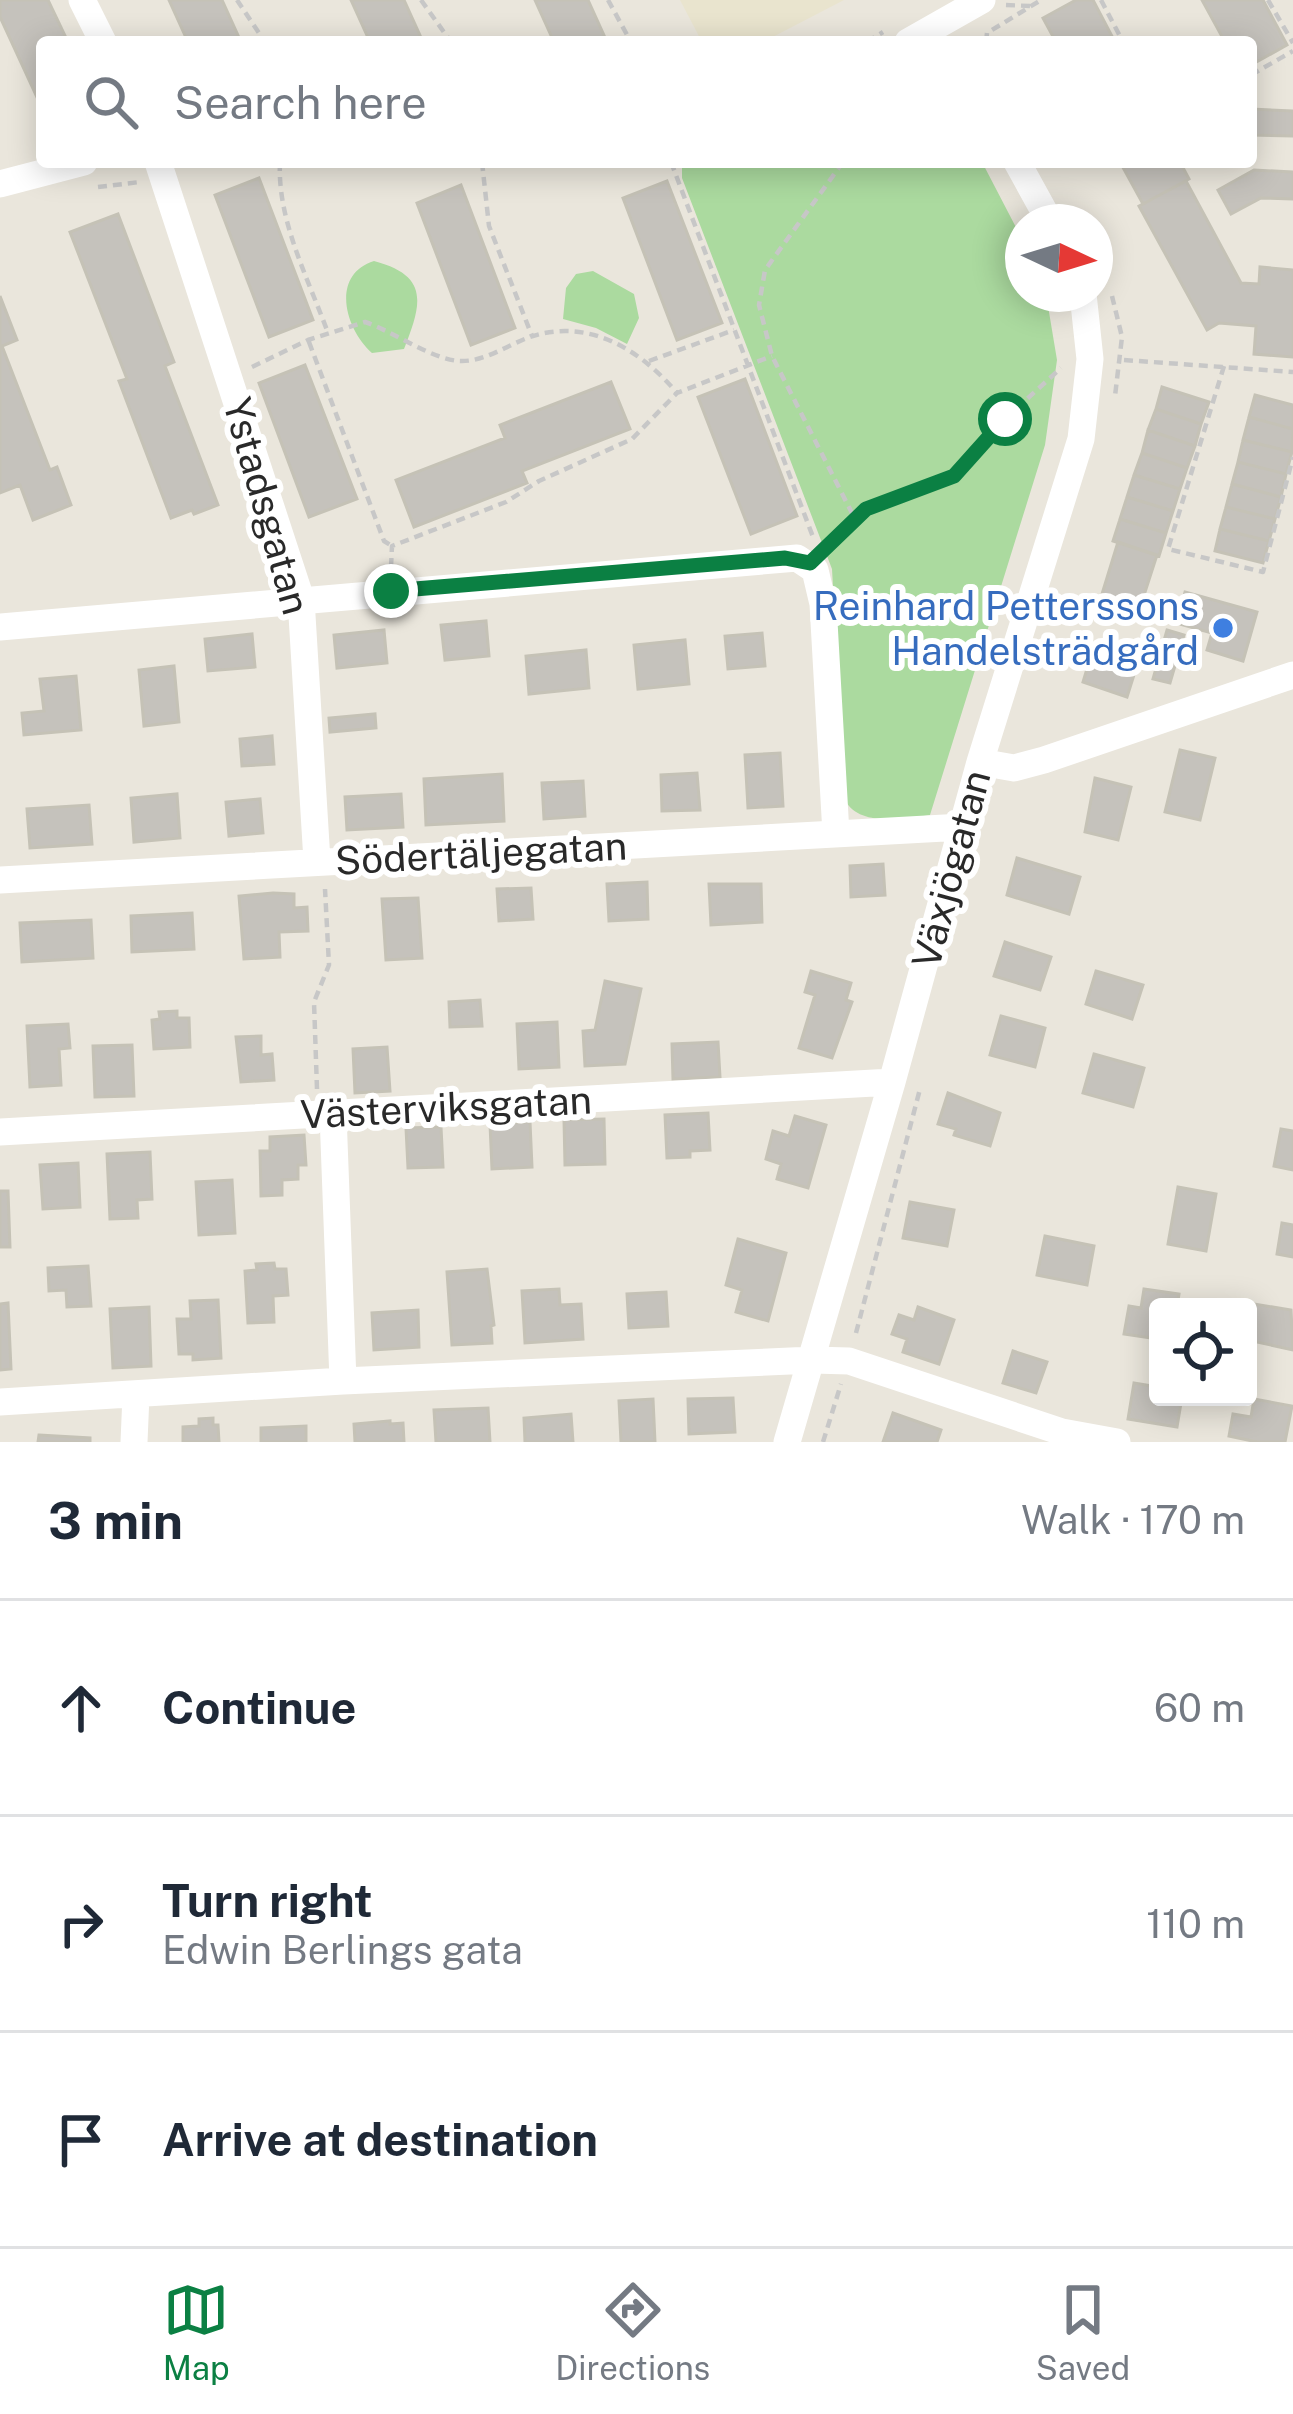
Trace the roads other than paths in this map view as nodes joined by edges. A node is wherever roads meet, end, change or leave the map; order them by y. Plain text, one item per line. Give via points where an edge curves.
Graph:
1 (82, 0) edge
2 (982, 0) edge
3 (945, 33) edge
4 (100, 36) edge
5 (61, 168) edge
6 (160, 168) edge
7 (1020, 168) edge
8 (0, 184) edge
9 (1040, 204) edge
10 (1085, 312) edge
11 (301, 599) junction
12 (0, 627) edge
13 (1293, 675) edge
14 (980, 762) junction
15 (963, 827) junction
16 (836, 834) junction
17 (317, 861) junction
18 (0, 880) edge
19 (892, 1082) junction
20 (325, 1114) junction
21 (0, 1132) edge
22 (813, 1360) junction
23 (343, 1381) junction
24 (136, 1395) junction
25 (0, 1402) edge
26 (134, 1442) edge
27 (787, 1442) edge
28 (1118, 1442) edge

1 - 4 street
2 - 3 street
5 - 8 street
6 - 11 street, Ystadsgatan
7 - 9 street
10 - 14 street, Växjögatan via 1090,359 1081,439
11 - 12 street
11 - 16 street via 805,560 823,604
11 - 17 street, Ystadsgatan
13 - 14 street via 1044,760 1014,768
14 - 15 street, Växjögatan
15 - 16 street, Södertäljegatan
15 - 19 street, Växjögatan
16 - 17 street, Södertäljegatan
17 - 18 street, Södertäljegatan
19 - 20 street, Västerviksgatan
19 - 22 street, Växjögatan
20 - 21 street, Västerviksgatan
20 - 23 street
22 - 23 street
22 - 27 street, Växjögatan
22 - 28 street via 849,1361 1062,1432
23 - 24 street
24 - 25 street
24 - 26 street

